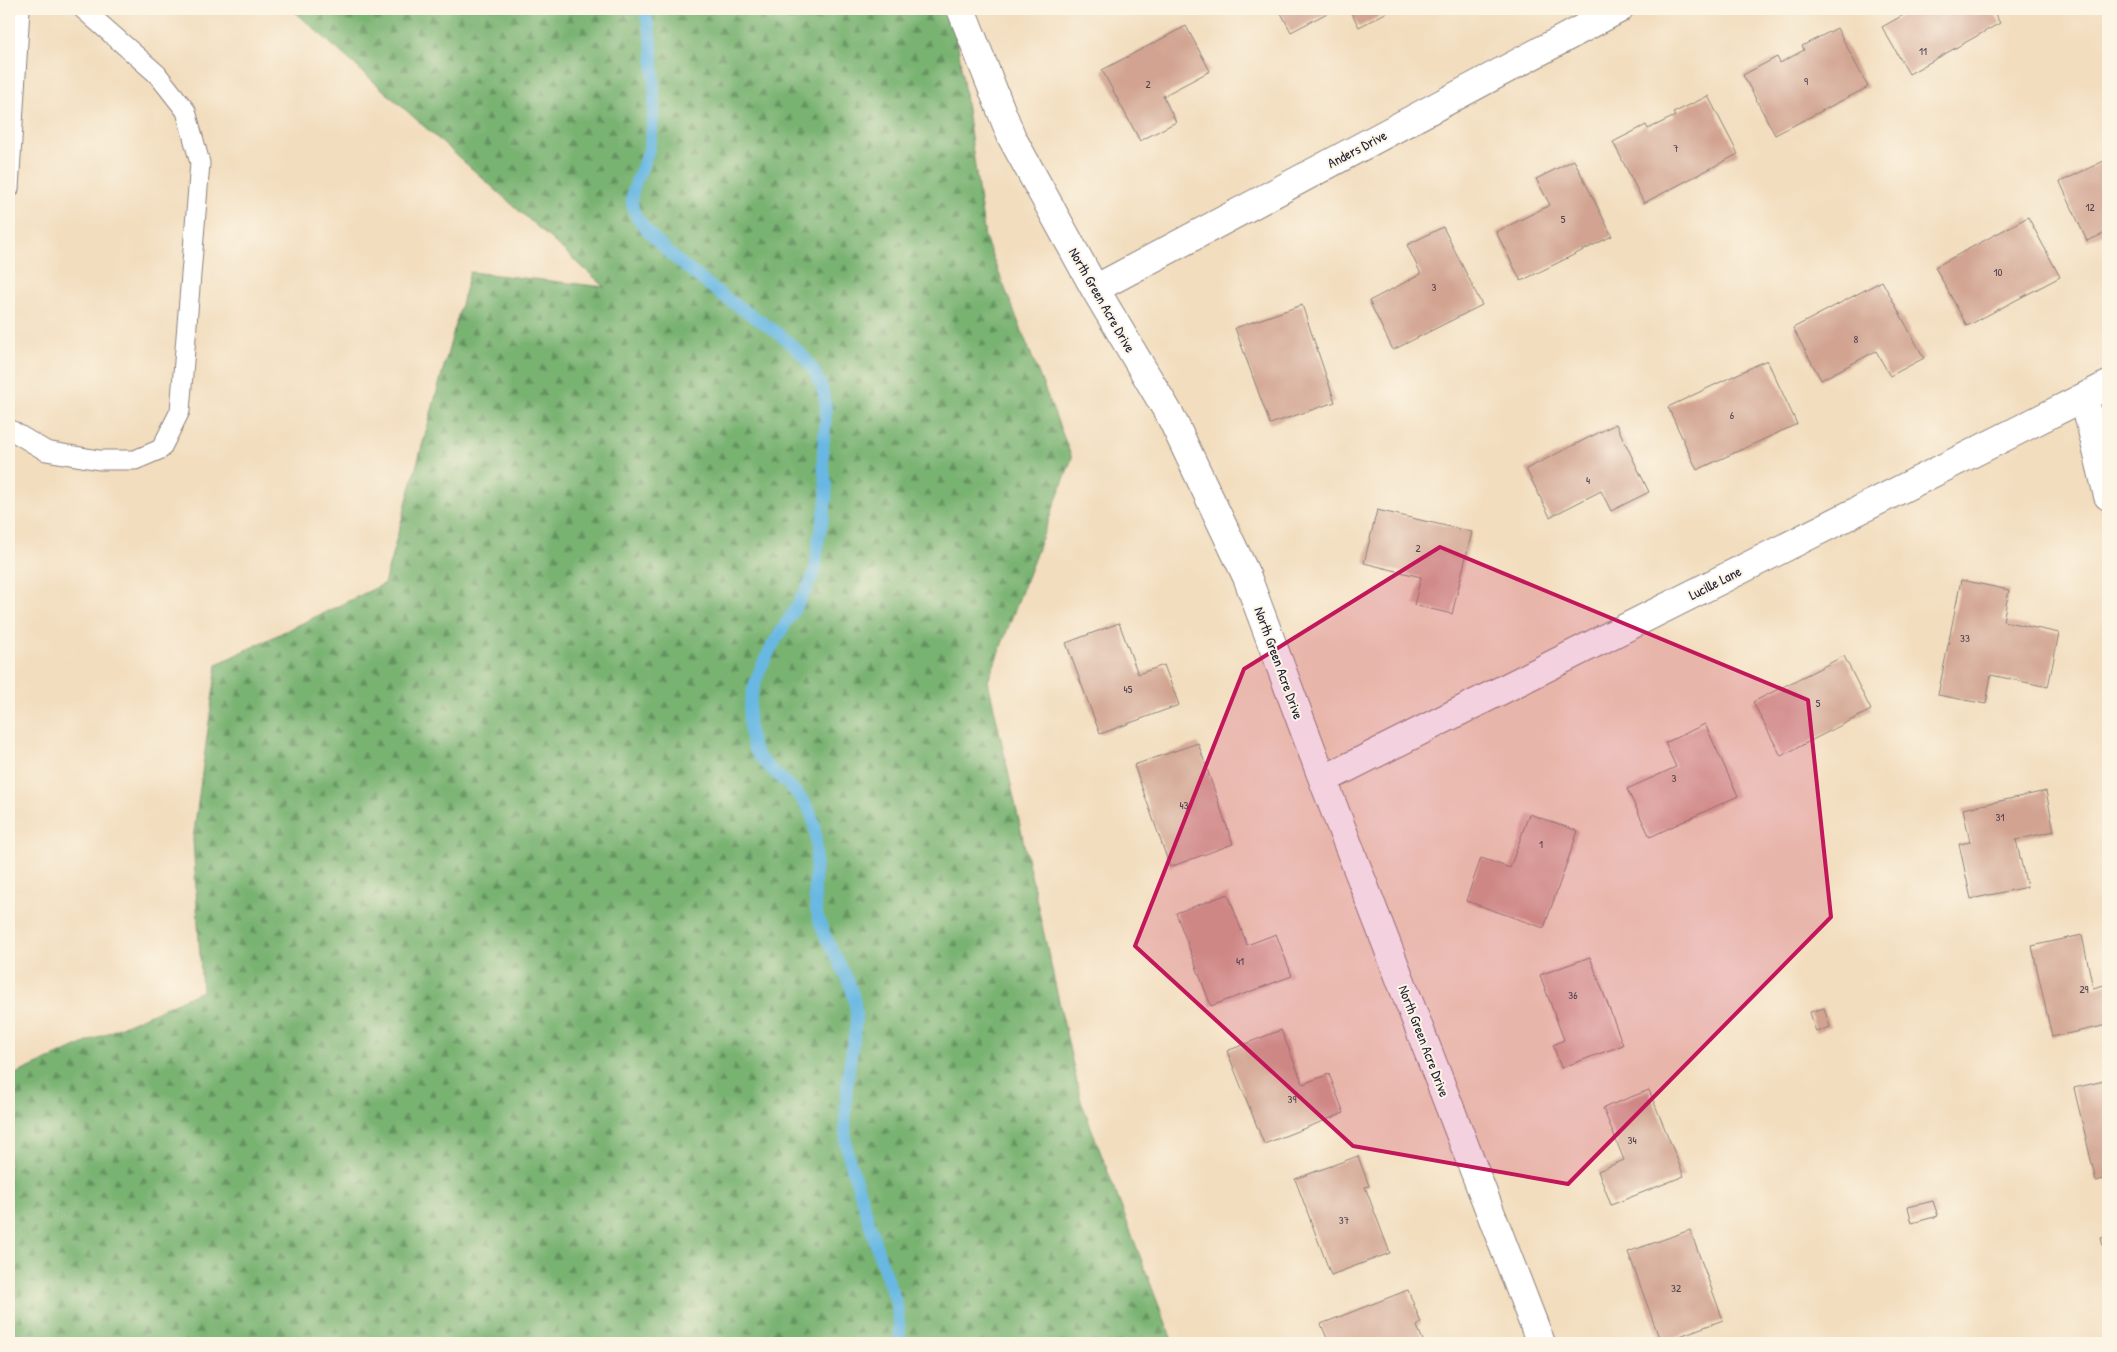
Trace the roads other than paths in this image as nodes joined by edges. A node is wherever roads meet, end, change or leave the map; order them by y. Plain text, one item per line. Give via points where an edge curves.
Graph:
1 (20, 9) edge
2 (83, 9) edge
3 (961, 9) edge
4 (1619, 9) edge
5 (9, 189) edge
6 (1095, 289) junction
7 (2108, 385) edge
8 (2084, 397) junction
9 (9, 429) edge
10 (2108, 496) edge
11 (1323, 780) junction
12 (1541, 1343) edge

1 - 5 lane
2 - 9 lane via 157,74 186,111 200,163 180,411 161,449 135,460 99,460 46,451
3 - 6 street, North Green Acre Drive via 1012,138
4 - 6 street, Anders Drive
6 - 11 street, North Green Acre Drive via 1171,417 1247,577
7 - 8 street, Lucille Lane
8 - 10 street
8 - 11 street, Lucille Lane
11 - 12 street, North Green Acre Drive

